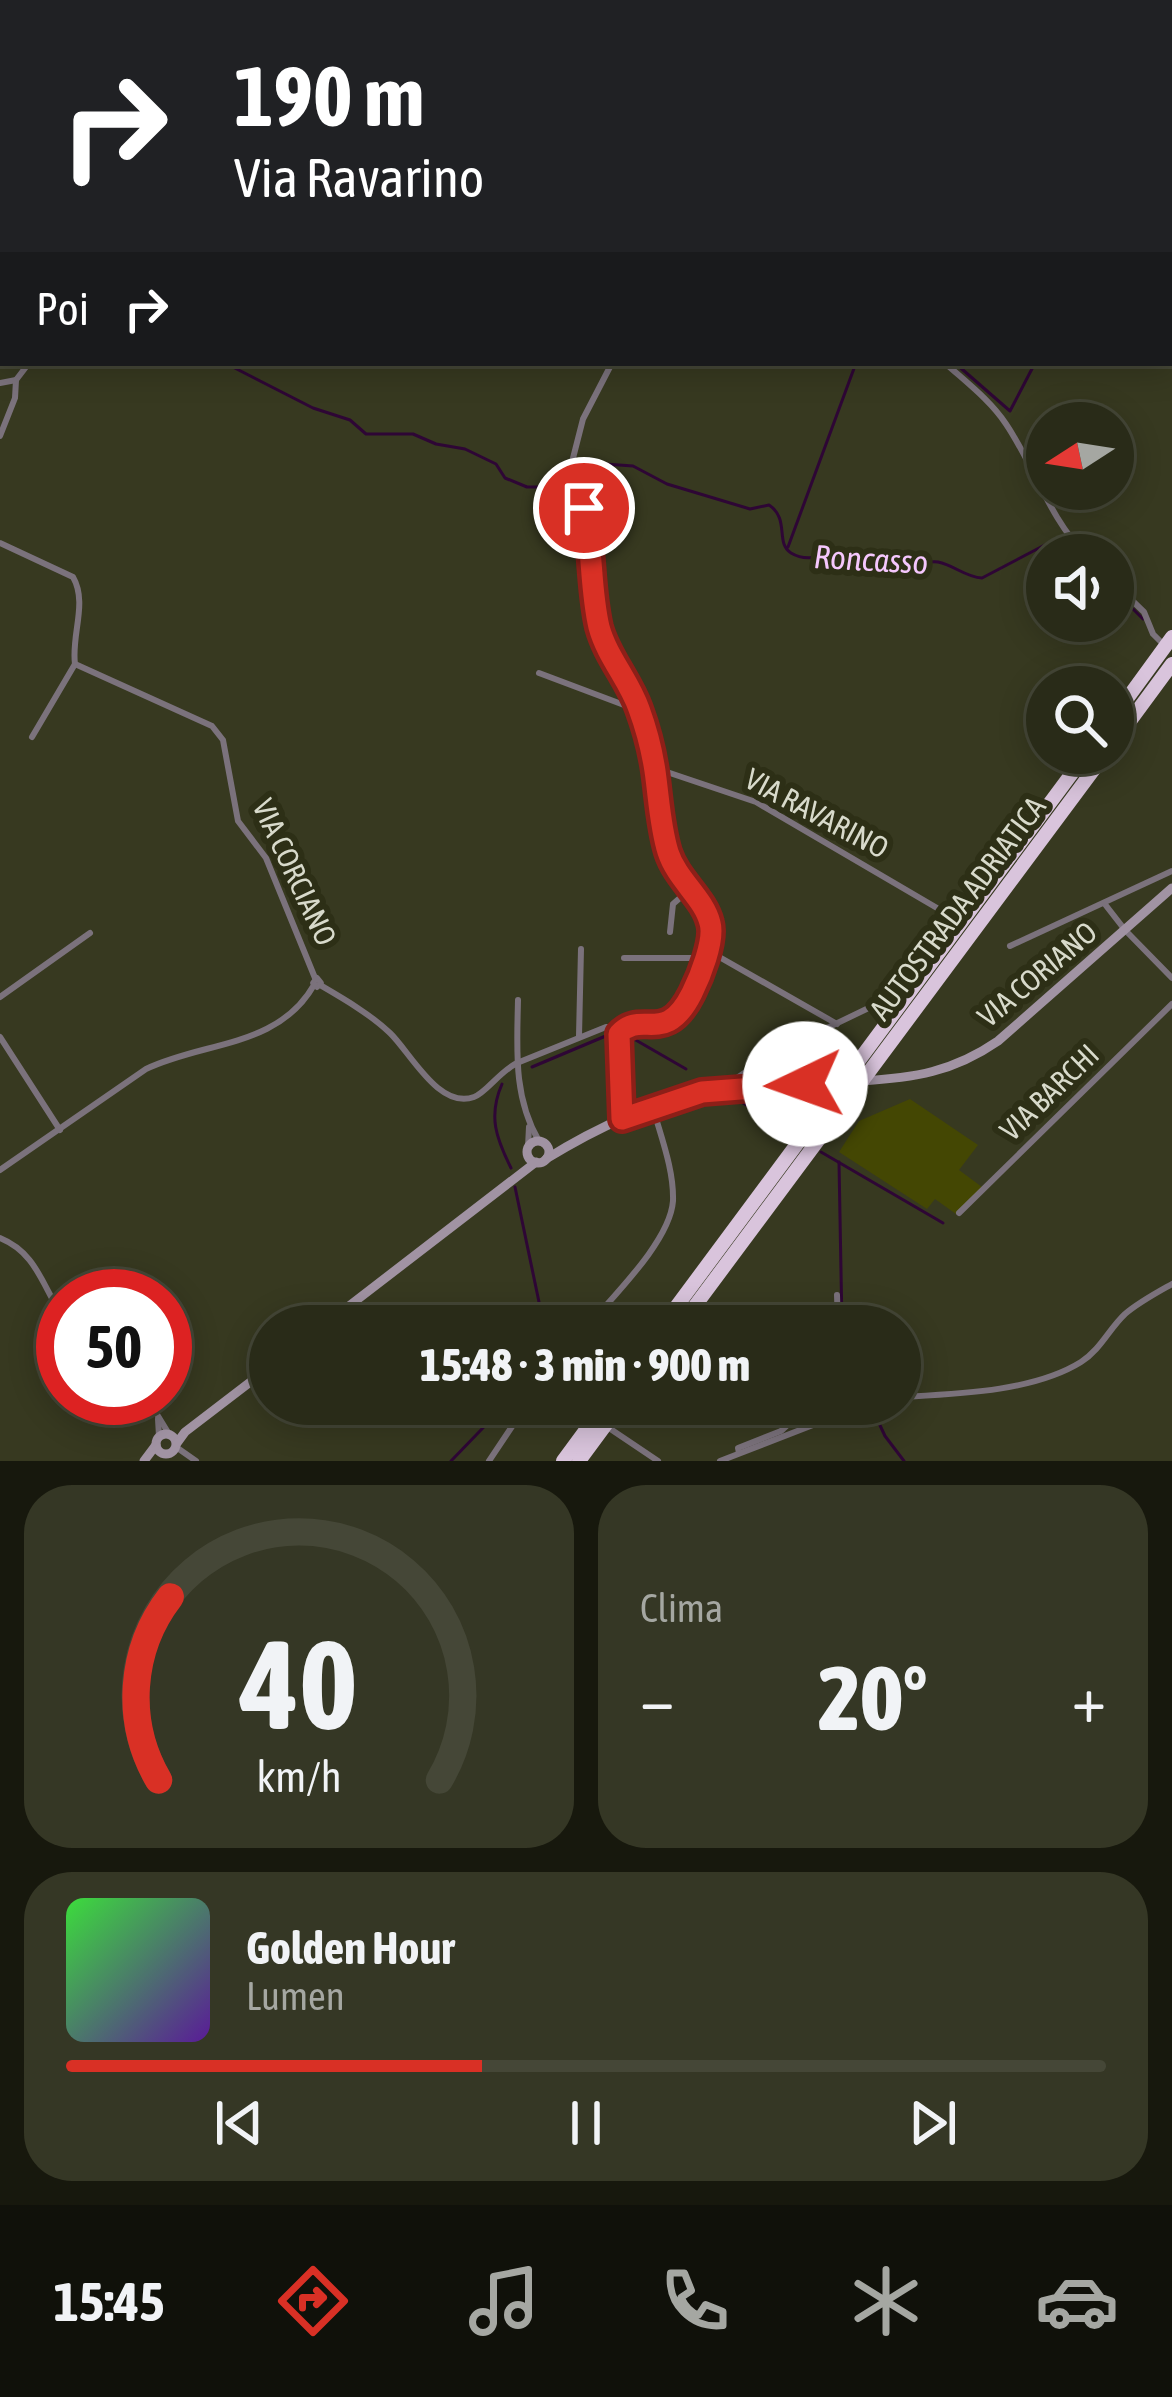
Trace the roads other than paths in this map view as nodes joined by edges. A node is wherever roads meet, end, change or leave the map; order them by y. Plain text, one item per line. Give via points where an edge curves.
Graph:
1 (27, 366) edge
2 (610, 366) edge
3 (948, 366) edge
4 (16, 380) junction
5 (0, 383) edge
6 (0, 436) edge
7 (1065, 534) edge
8 (0, 543) edge
9 (1134, 602) edge
10 (1166, 639) edge
11 (75, 664) junction
12 (1172, 664) edge
13 (538, 673) dead end
14 (1134, 687) edge
15 (640, 712) junction
16 (1134, 716) edge
17 (32, 737) dead end
18 (655, 768) junction
19 (1071, 774) edge
20 (1090, 774) edge
21 (1172, 871) edge
22 (1172, 889) edge
23 (689, 890) junction
24 (1104, 903) junction
25 (1125, 930) junction
26 (670, 932) dead end
27 (90, 933) dead end
28 (1010, 946) dead end
29 (581, 949) dead end
30 (706, 954) junction
31 (624, 958) dead end
32 (1172, 977) edge
33 (316, 983) junction
34 (0, 997) edge
35 (518, 1000) dead end
36 (1172, 1004) edge
37 (837, 1024) junction
38 (623, 1028) junction
39 (579, 1036) junction
40 (0, 1037) edge
41 (517, 1064) junction
42 (737, 1078) dead end
43 (652, 1108) junction
44 (622, 1119) junction
45 (529, 1124) junction
46 (60, 1130) junction
47 (542, 1142) junction
48 (572, 1143) junction
49 (527, 1150) junction
50 (541, 1161) junction
51 (0, 1170) edge
52 (521, 1175) junction
53 (959, 1213) dead end
54 (0, 1238) edge
55 (36, 1270) edge
56 (1172, 1284) edge
57 (837, 1295) dead end
58 (351, 1305) edge
59 (606, 1305) edge
60 (678, 1305) edge
61 (696, 1305) edge
62 (837, 1305) edge
63 (249, 1383) edge
64 (921, 1395) edge
65 (161, 1425) edge
66 (513, 1425) edge
67 (590, 1425) edge
68 (605, 1425) edge
69 (606, 1425) edge
70 (787, 1425) edge
71 (813, 1425) edge
72 (168, 1444) junction
73 (739, 1453) junction
74 (145, 1460) edge
75 (196, 1461) edge
76 (489, 1461) edge
77 (563, 1461) edge
78 (579, 1461) edge
79 (658, 1461) edge
80 (719, 1461) edge

1 - 4 street
2 - 15 street via 583,419 571,466 592,548 599,626
3 - 7 street via 1008,426
4 - 5 street
4 - 6 street
8 - 11 street via 73,577 80,595
9 - 10 street via 1153,634
10 - 14 highway
11 - 17 street
11 - 33 street, VIA CORCIANO via 212,726 223,740 238,821 266,858
12 - 16 highway
13 - 15 street
15 - 18 street
18 - 23 street via 668,852
18 - 37 street, VIA RAVARINO via 775,812 943,914 891,991
19 - 60 highway, AUTOSTRADA ADRIATICA
20 - 61 highway, AUTOSTRADA ADRIATICA
21 - 24 street, VIA CORIANO
22 - 25 main road, VIA CORIANO
23 - 26 street via 673,904
23 - 30 street via 711,924
24 - 25 street
24 - 28 street, VIA CORIANO
25 - 32 street
25 - 43 main road, VIA CORIANO via 971,1059 888,1079 702,1092
27 - 34 street
29 - 39 street
30 - 31 street
30 - 37 street
30 - 38 street via 678,1016
33 - 41 street via 392,1035 451,1096 476,1097
33 - 46 street, VIA CORCIANO via 272,1027 172,1056
35 - 41 street
36 - 53 street, VIA BARCHI
37 - 42 street
38 - 39 street
38 - 44 street
39 - 41 street
40 - 46 street
41 - 45 street
43 - 44 main road, VIA CORIANO
43 - 59 street via 672,1187 669,1223
44 - 48 main road, VIA CORIANO
45 - 47 street
45 - 49 street
46 - 51 street, VIA CORCIANO
47 - 48 main road, VIA CORIANO
47 - 49 main road
47 - 50 main road via 549,1153
48 - 50 main road, VIA CORIANO
49 - 50 main road
49 - 52 main road
50 - 52 main road, VIA CORIANO
52 - 58 main road, VIA CORIANO
54 - 55 street via 18,1246
56 - 64 street via 1129,1310 1069,1368 988,1390
57 - 62 street
63 - 72 main road
65 - 72 street
66 - 76 street
67 - 77 highway
68 - 79 street
69 - 78 highway
70 - 73 street
71 - 73 street
72 - 74 main road
72 - 75 street
73 - 80 street

